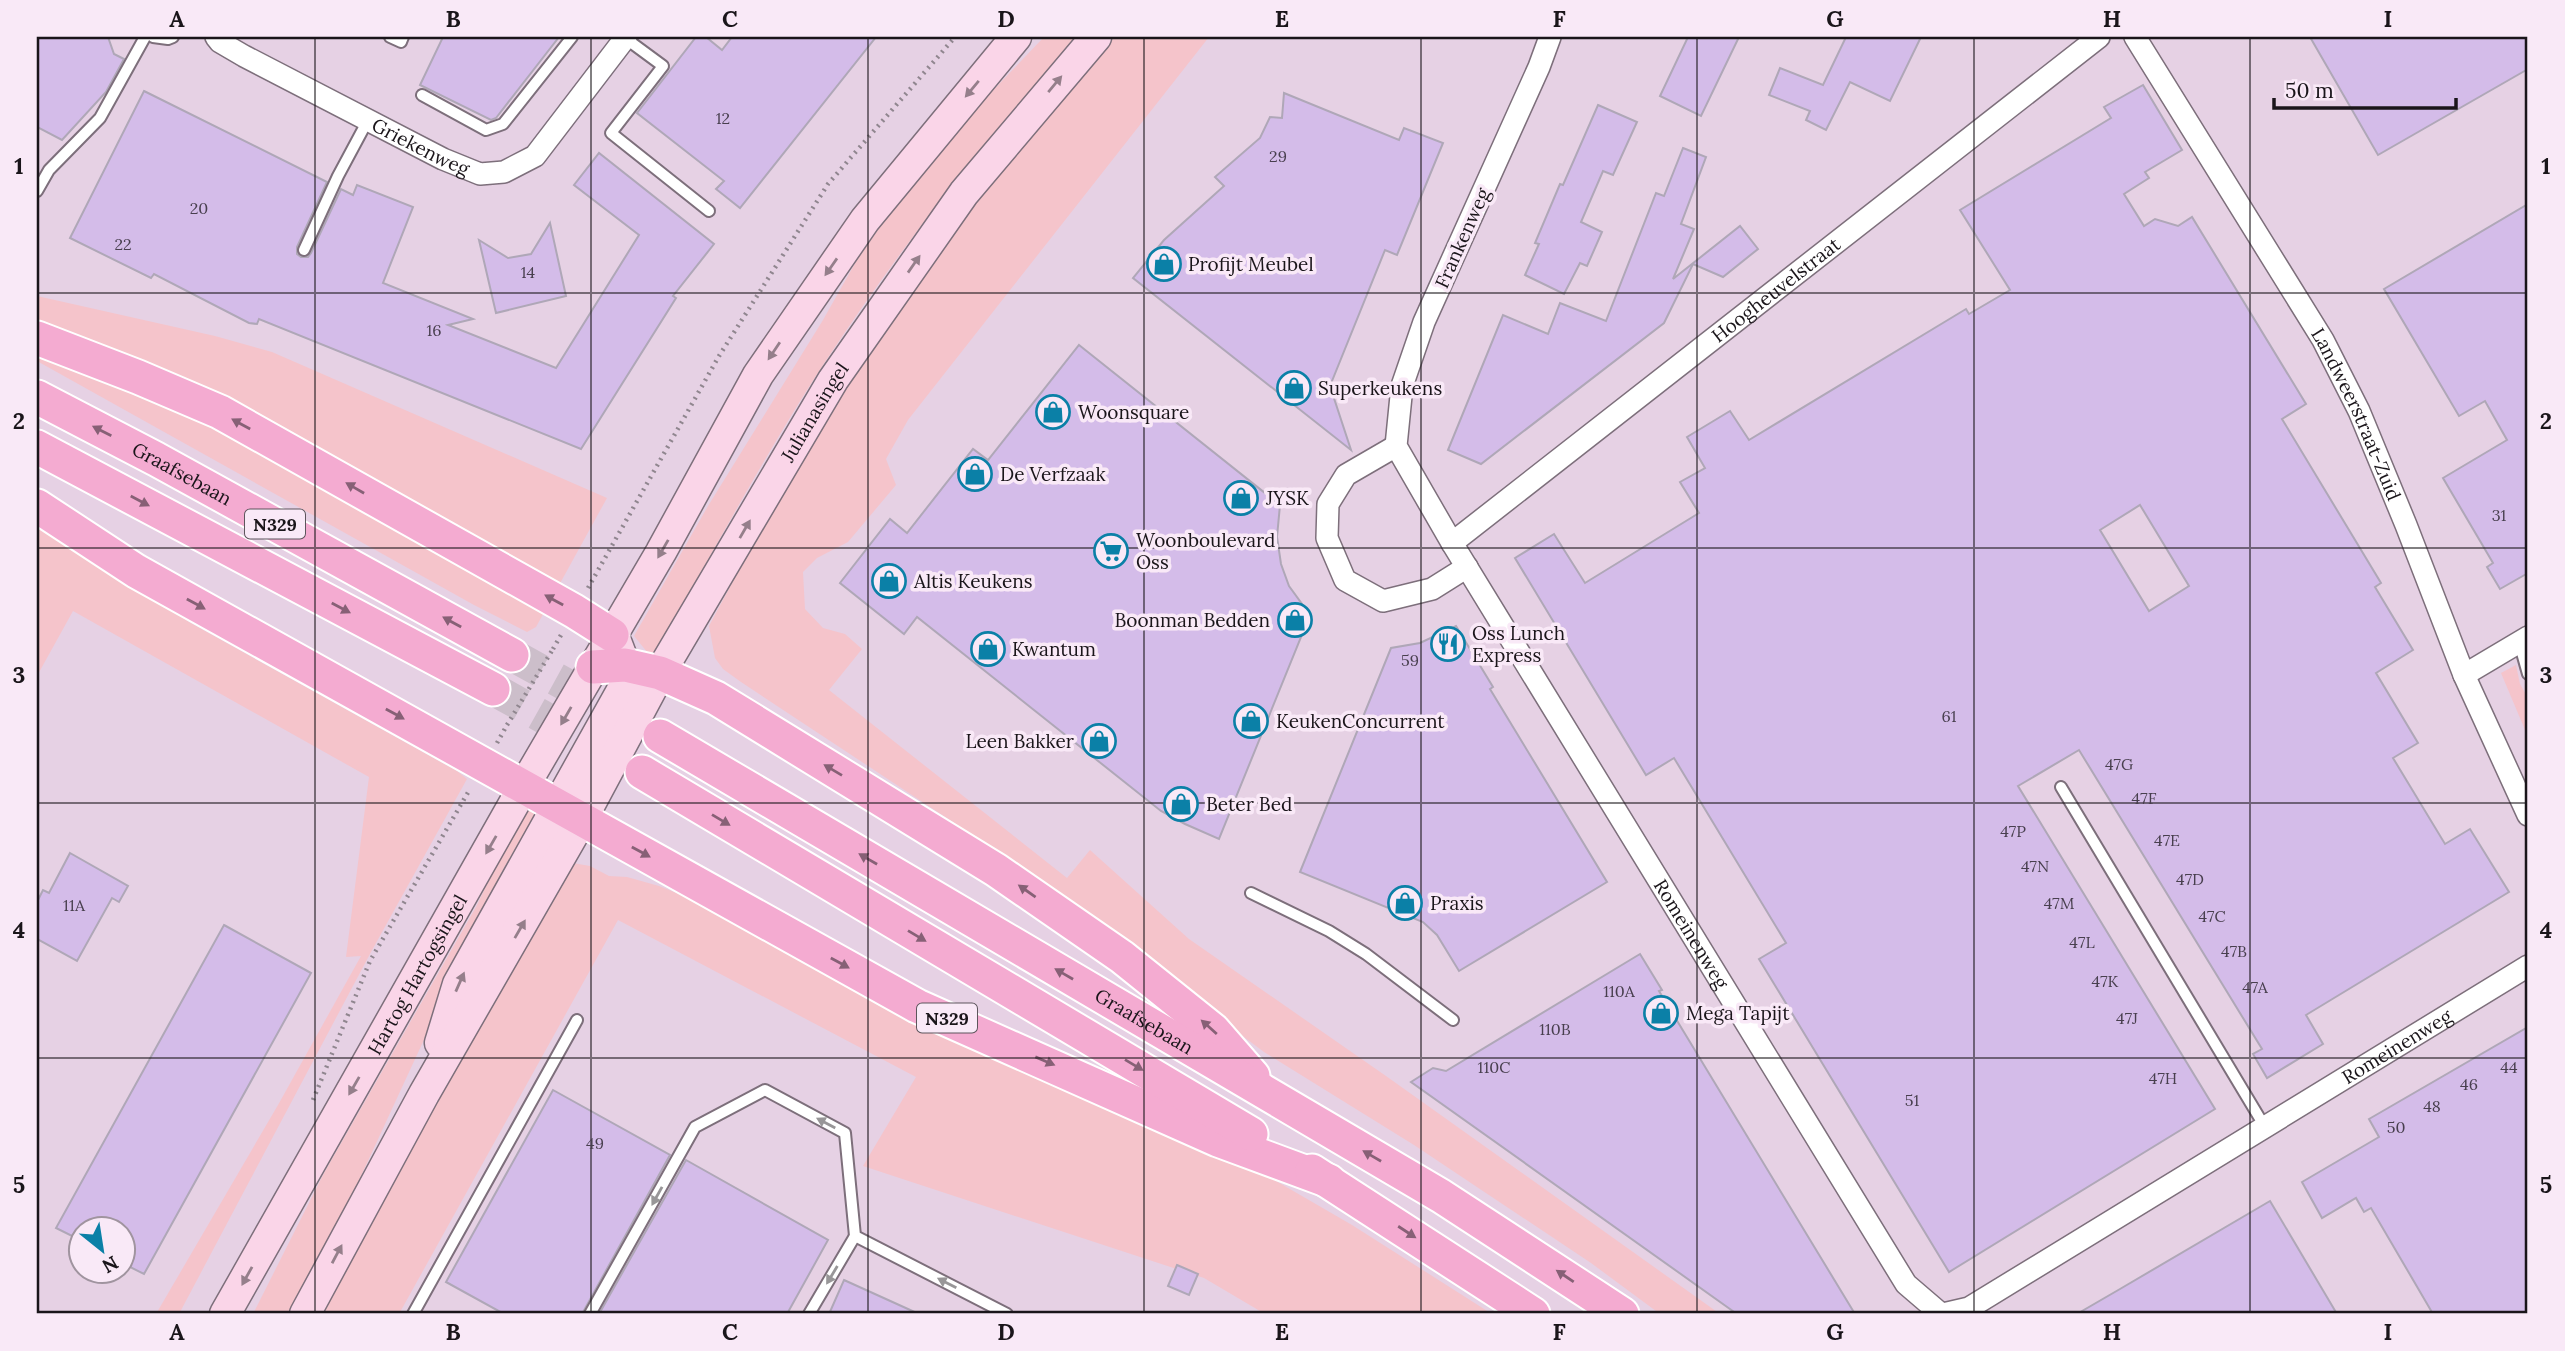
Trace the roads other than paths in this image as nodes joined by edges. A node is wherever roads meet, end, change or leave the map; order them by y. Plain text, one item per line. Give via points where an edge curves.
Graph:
1 (145, 37) edge
2 (153, 37) edge
3 (173, 37) edge
4 (216, 37) edge
5 (390, 37) edge
6 (403, 37) edge
7 (572, 37) edge
8 (626, 37) edge
9 (1016, 37) edge
10 (1096, 37) edge
11 (1550, 37) edge
12 (2099, 37) edge
13 (2135, 37) edge
14 (422, 95) dead end
15 (368, 120) junction
16 (37, 191) edge
17 (709, 211) dead end
18 (304, 250) dead end
19 (37, 338) edge
20 (37, 397) edge
21 (1396, 446) junction
22 (37, 447) edge
23 (37, 506) edge
24 (1452, 543) junction
25 (1467, 567) junction
26 (612, 635) junction
27 (2524, 639) edge
28 (512, 655) tunnel mouth
29 (609, 666) junction
30 (660, 673) junction
31 (2528, 674) edge
32 (2464, 675) junction
33 (494, 689) tunnel mouth
34 (660, 736) tunnel mouth
35 (642, 772) tunnel mouth
36 (524, 786) junction
37 (2060, 787) dead end
38 (570, 812) junction
39 (2528, 815) edge
40 (1251, 893) dead end
41 (2528, 965) edge
42 (577, 1020) dead end
43 (1453, 1020) dead end
44 (1270, 1096) junction
45 (2265, 1127) junction
46 (1329, 1181) junction
47 (855, 1236) junction
48 (225, 1314) edge
49 (305, 1314) edge
50 (413, 1314) edge
51 (590, 1314) edge
52 (809, 1314) edge
53 (1007, 1314) edge
54 (1533, 1314) edge
55 (1622, 1314) edge
56 (1942, 1314) edge

1 - 16 lane via 100,118 49,170
2 - 3 lane
4 - 15 street, Griekenweg
5 - 6 lane via 401,42
7 - 14 lane via 503,124 486,130
8 - 15 street, Griekenweg via 535,156 504,172 480,174
8 - 17 lane via 663,66 611,134
9 -> 26 main road via 865,220 797,317 758,375
30 -> 10 main road, Julianasingel via 833,380 964,193
11 - 21 street, Frankenweg via 1423,322 1402,386
12 - 24 street, Hoogheuvelstraat
13 - 32 street, Landweerstraat-Zuid via 2323,340 2359,411
15 - 18 lane
26 -> 19 main road via 220,412
28 -> 20 main road, Graafsebaan / N329
21 - 24 street
21 - 25 street via 1346,475 1328,504 1326,538 1345,580 1383,601 1432,589
22 -> 33 main road, N329
23 -> 36 main road, N329 via 136,572
24 - 25 street, Romeinenweg
25 - 56 street, Romeinenweg via 1906,1284
26 - 29 main road
27 - 31 lane
27 - 32 street
29 - 30 main road
29 -> 36 main road, Hartog Hartogsingel
29 - 38 main road via 625,685
30 - 38 main road, Julianasingel
44 -> 30 main road via 1213,1030 1122,957 996,870 716,698
32 - 39 street, Landweerstraat-Zuid
44 -> 34 main road, Graafsebaan
35 -> 46 main road, N329
36 - 38 main road, N329
36 -> 48 main road, Hartog Hartogsingel
37 - 45 lane
38 -> 46 main road, N329 via 917,1006 1218,1140
49 -> 38 main road
40 - 43 lane via 1338,936
41 - 45 street, Romeinenweg
42 - 50 lane
55 -> 44 main road, Graafsebaan via 1441,1196
45 - 56 street, Romeinenweg via 1969,1308
46 -> 54 main road, N329
47 -> 51 lane via 845,1133 765,1090 695,1127
47 -> 52 lane
53 -> 47 lane

